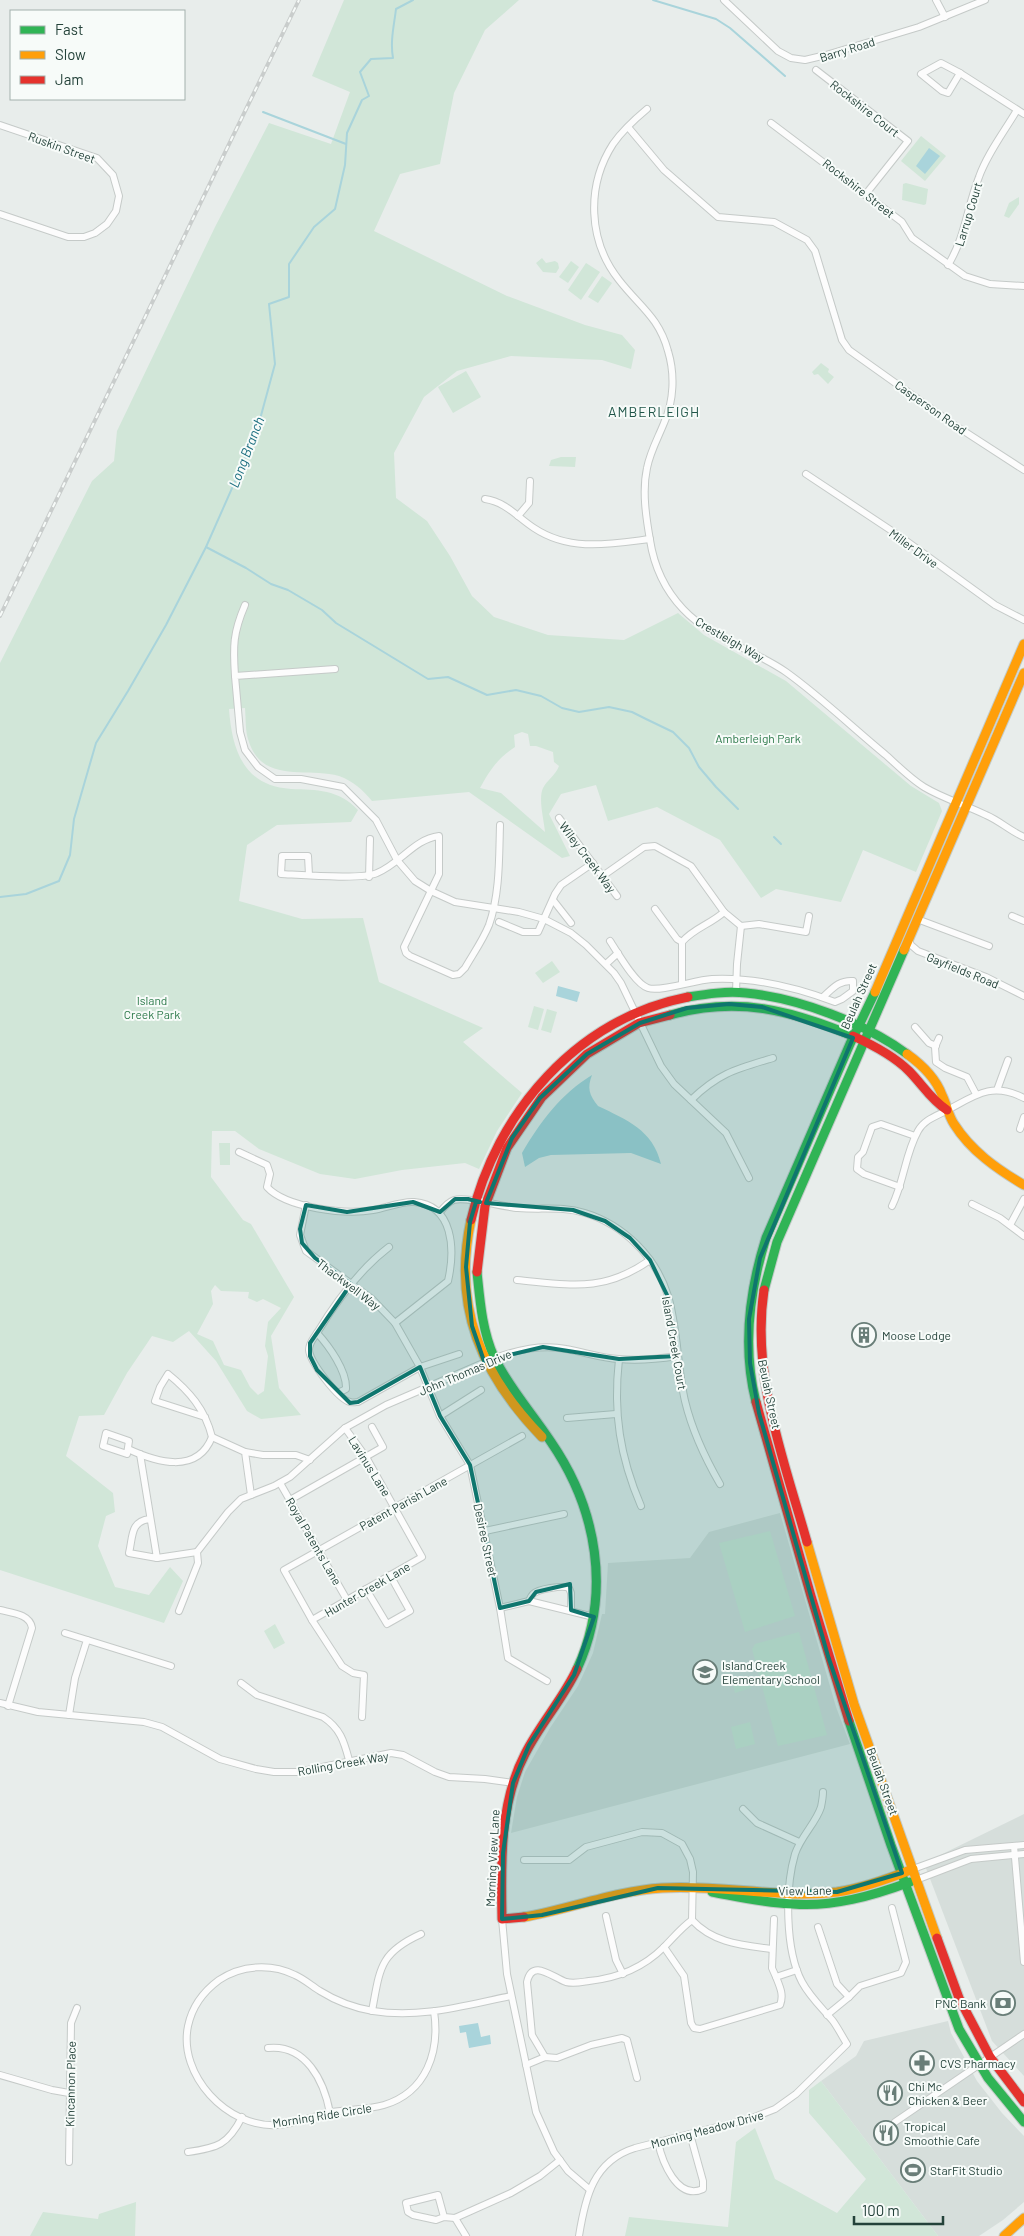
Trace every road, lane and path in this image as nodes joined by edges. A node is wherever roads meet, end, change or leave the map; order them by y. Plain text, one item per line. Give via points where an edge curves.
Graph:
1 (724, 0) edge
2 (936, 0) edge
3 (985, 0) edge
4 (945, 17) junction
5 (816, 70) dead end
6 (960, 73) junction
7 (647, 109) dead end
8 (1017, 110) junction
9 (1024, 114) edge
10 (771, 123) dead end
11 (0, 125) edge
12 (628, 127) junction
13 (865, 195) junction
14 (0, 214) edge
15 (948, 265) junction
16 (1024, 286) edge
17 (1024, 470) edge
18 (806, 474) dead end
19 (530, 481) dead end
20 (485, 499) dead end
21 (518, 516) junction
22 (650, 539) junction
23 (245, 605) dead end
24 (1024, 620) edge
25 (1024, 644) edge
26 (335, 669) dead end
27 (1024, 673) edge
28 (235, 676) junction
29 (955, 802) junction
30 (965, 806) junction
31 (559, 818) dead end
32 (500, 825) dead end
33 (1024, 837) edge
34 (370, 839) dead end
35 (397, 860) junction
36 (593, 863) junction
37 (309, 875) junction
38 (604, 876) junction
39 (369, 877) junction
40 (430, 891) junction
41 (617, 896) dead end
42 (553, 900) junction
43 (493, 908) junction
44 (655, 909) dead end
45 (724, 912) junction
46 (809, 916) dead end
47 (1012, 916) dead end
48 (544, 919) junction
49 (916, 919) junction
50 (1024, 921) edge
51 (499, 922) dead end
52 (571, 923) dead end
53 (741, 926) junction
54 (908, 938) junction
55 (610, 942) dead end
56 (682, 942) junction
57 (989, 946) dead end
58 (618, 954) junction
59 (606, 964) junction
60 (736, 978) junction
61 (682, 983) junction
62 (736, 992) junction
63 (1024, 996) edge
64 (823, 997) junction
65 (635, 1013) junction
66 (640, 1023) junction
67 (915, 1027) dead end
68 (858, 1028) junction
69 (868, 1032) junction
70 (853, 1038) junction
71 (939, 1038) dead end
72 (864, 1042) junction
73 (936, 1046) junction
74 (773, 1058) dead end
75 (1008, 1060) dead end
76 (997, 1090) junction
77 (976, 1094) junction
78 (1024, 1098) edge
79 (691, 1100) junction
80 (947, 1110) junction
81 (1024, 1117) edge
82 (1020, 1129) dead end
83 (915, 1136) junction
84 (239, 1152) dead end
85 (749, 1178) dead end
86 (1024, 1185) edge
87 (900, 1187) junction
88 (1024, 1198) edge
89 (476, 1201) junction
90 (486, 1203) junction
91 (972, 1204) dead end
92 (306, 1205) junction
93 (892, 1206) dead end
94 (440, 1212) junction
95 (1010, 1225) junction
96 (1024, 1236) edge
97 (389, 1247) dead end
98 (650, 1260) junction
99 (517, 1280) dead end
100 (351, 1284) junction
101 (395, 1323) junction
102 (317, 1333) junction
103 (459, 1354) dead end
104 (677, 1356) junction
105 (495, 1358) junction
106 (619, 1359) junction
107 (484, 1362) junction
108 (420, 1367) junction
109 (429, 1387) junction
110 (481, 1390) dead end
111 (338, 1393) junction
112 (616, 1414) junction
113 (440, 1416) junction
114 (205, 1417) junction
115 (567, 1418) dead end
116 (372, 1427) dead end
117 (345, 1428) junction
118 (522, 1436) dead end
119 (212, 1437) junction
120 (553, 1448) junction
121 (128, 1449) dead end
122 (245, 1452) junction
123 (140, 1454) junction
124 (366, 1457) junction
125 (310, 1460) junction
126 (470, 1465) junction
127 (280, 1483) junction
128 (720, 1484) dead end
129 (251, 1495) junction
130 (290, 1500) junction
131 (641, 1506) dead end
132 (395, 1508) junction
133 (564, 1514) dead end
134 (150, 1519) junction
135 (484, 1531) junction
136 (319, 1550) junction
137 (197, 1552) junction
138 (422, 1557) joint
139 (157, 1558) junction
140 (390, 1575) junction
141 (366, 1589) junction
142 (347, 1600) junction
143 (530, 1601) junction
144 (500, 1608) junction
145 (0, 1610) edge
146 (571, 1610) junction
147 (179, 1611) dead end
148 (594, 1617) junction
149 (312, 1620) junction
150 (829, 1623) junction
151 (819, 1626) junction
152 (65, 1633) dead end
153 (87, 1640) junction
154 (171, 1666) dead end
155 (547, 1681) dead end
156 (241, 1683) dead end
157 (0, 1702) edge
158 (8, 1706) junction
159 (69, 1715) junction
160 (362, 1717) dead end
161 (349, 1760) junction
162 (513, 1784) junction
163 (823, 1792) dead end
164 (743, 1809) dead end
165 (799, 1842) junction
166 (1024, 1845) edge
167 (1014, 1846) junction
168 (1024, 1854) edge
169 (1014, 1855) junction
170 (524, 1860) dead end
171 (913, 1869) junction
172 (902, 1873) junction
173 (916, 1880) junction
174 (906, 1884) junction
175 (692, 1888) junction
176 (790, 1892) junction
177 (790, 1904) junction
178 (892, 1908) dead end
179 (606, 1916) dead end
180 (502, 1919) junction
181 (774, 1919) dead end
182 (692, 1920) junction
183 (818, 1927) dead end
184 (421, 1934) dead end
185 (664, 1947) junction
186 (771, 1949) junction
187 (1024, 1962) edge
188 (797, 1970) junction
189 (623, 1974) junction
190 (776, 1977) junction
191 (511, 1996) junction
192 (849, 1997) junction
193 (77, 2008) dead end
194 (372, 2011) junction
195 (434, 2011) junction
196 (828, 2015) junction
197 (1024, 2034) edge
198 (268, 2048) dead end
199 (545, 2057) junction
200 (990, 2057) junction
201 (526, 2064) junction
202 (978, 2065) junction
203 (0, 2075) edge
204 (637, 2078) dead end
205 (69, 2093) junction
206 (1024, 2102) edge
207 (330, 2113) junction
208 (242, 2118) junction
209 (895, 2122) dead end
210 (1024, 2122) edge
211 (690, 2134) junction
212 (658, 2142) junction
213 (188, 2152) dead end
214 (560, 2160) junction
215 (69, 2162) dead end
216 (589, 2189) junction
217 (444, 2217) junction
218 (455, 2218) junction
219 (1024, 2218) edge
220 (466, 2236) edge
221 (579, 2236) edge
222 (1004, 2236) edge

1 - 4 street, Barry Road via 778,51 791,58 805,60
2 - 4 street
3 - 4 street, Barry Road
5 - 13 street, Rockshire Court via 908,141
6 - 6 street via 941,63 921,74 948,93
6 - 8 street
7 - 12 street, Crestleigh Way
8 - 9 street
8 - 15 street, Larrup Court via 982,168 963,236
10 - 13 street, Rockshire Street
11 - 14 street, Ruskin Street via 90,155 113,174 118,186 112,218 101,230 84,237 68,237
12 - 17 street, Casperson Road via 664,170 718,217 774,222 810,242 842,340 851,352
12 - 22 street, Crestleigh Way via 614,143 602,166 594,213 598,239 607,261 620,281 655,320 671,362 670,406 645,478
13 - 15 street, Rockshire Street via 902,222 912,238
15 - 16 street, Rockshire Street via 978,282
18 - 24 street, Miller Drive via 988,600
19 - 21 street via 529,503
20 - 21 street via 505,505
21 - 22 street via 543,533 577,544
22 - 29 street, Crestleigh Way via 663,581 692,618 785,672 918,782
23 - 28 street via 233,643
25 - 29 main road, Beulah Street
26 - 28 street
27 - 30 main road, Beulah Street
28 - 35 street via 240,732 245,750 258,767 275,779 301,779 344,787 376,820
29 - 30 street, Crestleigh Way
29 - 68 main road, Beulah Street
30 - 33 street, Crestleigh Way
30 - 49 main road, Beulah Street
31 - 36 street, Wiley Creek Way
32 - 43 street
34 - 39 street
35 - 39 street
35 - 40 street via 415,881
35 - 40 street via 429,837 440,836 439,874
36 - 38 street, Wiley Creek Way
36 - 42 street via 566,880
37 - 37 street via 308,856 282,856 281,874
37 - 39 street
38 - 41 street, Wiley Creek Way
38 - 45 street via 644,847 655,846 691,866
40 - 43 street via 455,902
40 - 43 street via 404,947 410,956 453,975 465,968 489,925
42 - 48 street
42 - 52 street
43 - 48 street
44 - 56 street
45 - 53 street
45 - 56 street via 690,933
46 - 53 street via 806,932 759,924
47 - 50 street
48 - 51 street via 534,934
48 - 59 street via 571,933
49 - 54 main road, Beulah Street
49 - 57 street
53 - 60 street
54 - 63 street, Gayfields Road via 918,952 986,977
54 - 69 main road, Beulah Street
55 - 58 street
56 - 61 street
58 - 59 street
58 - 61 street via 637,980 648,988
59 - 65 street via 621,982
60 - 61 street
60 - 62 street
60 - 64 street via 777,984
62 - 65 main road, Morning View Lane via 668,1002
62 - 68 main road, Morning View Lane via 791,1002
64 - 64 street via 839,983 853,981 852,991 842,999 835,1002
65 - 66 street
65 - 89 main road, Morning View Lane via 581,1044 534,1087 498,1141
66 - 70 main road, Morning View Lane via 687,1008 742,1005 784,1012
66 - 79 street via 661,1066
66 - 90 main road, Morning View Lane via 587,1054 540,1098 504,1152
67 - 73 street
68 - 69 main road, Morning View Lane
68 - 70 main road, Beulah Street
69 - 72 main road, Beulah Street
69 - 80 main road, Morning View Lane via 914,1059 940,1090
70 - 72 main road, Morning View Lane
70 - 151 main road, Beulah Street via 766,1238 755,1278 749,1319 753,1386
71 - 73 street
72 - 80 main road, Morning View Lane via 907,1068 937,1104
72 - 150 main road, Beulah Street via 777,1242 765,1281 760,1321 760,1362 764,1385
73 - 77 street via 936,1062 967,1077
74 - 79 street via 723,1075
75 - 76 street
76 - 77 street
76 - 78 street
77 - 80 street
79 - 85 street via 726,1133
80 - 83 street via 932,1118
80 - 86 main road via 982,1155
81 - 82 street
83 - 87 street
83 - 87 street via 881,1124 872,1128 856,1163 857,1169 864,1174
84 - 92 street via 267,1165 270,1174 267,1188 273,1194
87 - 93 street
88 - 95 street
89 - 90 street, Island Creek Court
89 - 94 street, Island Creek Court via 455,1199
89 - 107 main road, Morning View Lane via 467,1242 466,1286 472,1326
90 - 98 street, Island Creek Court via 586,1213 614,1226
90 - 105 main road, Morning View Lane via 479,1244 478,1288 484,1327
91 - 95 street
92 - 94 street via 347,1212 372,1211 413,1202
92 - 100 street, Thackwell Way via 300,1235 306,1251
94 - 101 street via 450,1229 452,1252 448,1281
95 - 96 street
97 - 100 street
98 - 99 street via 625,1275 598,1284
98 - 104 street, Island Creek Court via 667,1295
100 - 101 street, Thackwell Way via 372,1299
100 - 102 street
101 - 108 street, Thackwell Way
102 - 111 street via 310,1343 310,1356 317,1370
102 - 111 street via 346,1382 346,1389
103 - 108 street
104 - 106 street, John Thomas Drive
104 - 128 street, Island Creek Court via 691,1424
105 - 106 street, John Thomas Drive via 543,1347
105 - 107 street, John Thomas Drive
105 - 120 main road, Morning View Lane via 506,1381
106 - 112 street
107 - 109 street, John Thomas Drive
107 - 120 main road, Morning View Lane via 519,1414
108 - 109 street, Thackwell Way
108 - 111 street via 358,1402 350,1402
109 - 113 street, Desiree Street
109 - 117 street, John Thomas Drive via 386,1405
110 - 113 street
112 - 115 street
112 - 131 street via 624,1460
113 - 126 street, Desiree Street
114 - 114 street via 188,1390 168,1374 155,1401
114 - 119 street
116 - 124 street via 383,1447
117 - 124 street, Lavinus Lane
117 - 125 street, John Thomas Drive
118 - 126 street, Patent Parish Lane
119 - 122 street
119 - 123 street via 205,1449 182,1463 170,1463
120 - 148 main road, Morning View Lane via 579,1492 591,1526 597,1572
121 - 123 street
122 - 125 street via 263,1456 296,1455
122 - 129 street
123 - 134 street
124 - 130 street
124 - 132 street, Lavinus Lane
125 - 127 street, John Thomas Drive
126 - 132 street, Patent Parish Lane
126 - 135 street, Desiree Street
127 - 129 street, John Thomas Drive
127 - 130 street, Royal Patents Lane
129 - 137 street, John Thomas Drive via 232,1506
130 - 136 street, Royal Patents Lane
132 - 136 street, Patent Parish Lane
132 - 138 street, Lavinus Lane
133 - 135 street
134 - 139 street
134 - 139 street via 136,1524 129,1553
135 - 144 street, Desiree Street
136 - 142 street, Royal Patents Lane
136 - 149 street, Patent Parish Lane via 284,1570
137 - 139 street
137 - 147 street via 198,1563
138 - 140 street, Hunter Creek Lane
140 - 141 street, Hunter Creek Lane
140 - 141 street via 410,1611 386,1624
141 - 142 street, Hunter Creek Lane
142 - 149 street, Hunter Creek Lane
143 - 144 street
143 - 146 street via 536,1605
143 - 146 street via 536,1592 564,1586 571,1593
144 - 155 street, Desiree Street via 508,1658
145 - 158 street via 27,1618 32,1628
146 - 148 street
148 - 162 main road, Morning View Lane via 574,1675 529,1745
149 - 160 street via 346,1670 364,1675
150 - 151 main road
150 - 171 main road, Beulah Street via 854,1704
151 - 172 main road, Beulah Street
152 - 153 street
153 - 154 street
153 - 159 street via 75,1678
156 - 161 street via 257,1695 331,1722 344,1739
157 - 158 street, Rolling Creek Way
158 - 159 street, Rolling Creek Way
159 - 161 street, Rolling Creek Way via 115,1718 162,1727 212,1755 256,1769 298,1772
161 - 162 street, Rolling Creek Way via 390,1753 403,1755 449,1777
162 - 180 main road, Morning View Lane via 503,1853
163 - 165 street via 821,1808
164 - 165 street via 757,1823
165 - 176 street
166 - 167 street
167 - 169 street
167 - 171 street via 965,1850
168 - 169 street
169 - 173 street via 971,1859
169 - 187 street
170 - 175 street via 569,1860 586,1847 642,1832 662,1833 675,1838 687,1851 692,1866
171 - 172 main road, View Lane
171 - 173 main road, Beulah Street
172 - 174 main road, Beulah Street
172 - 176 main road, View Lane via 881,1882 837,1892
173 - 174 main road, View Lane
173 - 200 main road, Beulah Street via 959,1998
174 - 177 main road, View Lane via 841,1901
174 - 202 main road, Beulah Street via 956,2020
175 - 176 main road, View Lane
175 - 177 main road, View Lane
175 - 180 main road, View Lane via 644,1890 542,1915
175 - 182 street
176 - 177 street
177 - 188 street via 789,1941
178 - 192 street via 906,1962 904,1968 901,1973 860,1986
179 - 189 street via 616,1960
180 - 191 street, Morning View Lane
181 - 186 street
182 - 185 street
182 - 186 street via 700,1929 733,1944
183 - 192 street via 837,1984
184 - 194 street via 398,1945 385,1960
185 - 189 street via 641,1966
185 - 190 street via 684,1976 694,2028 780,2006 782,1991
186 - 190 street
188 - 190 street
188 - 196 street via 812,1998
189 - 199 street via 574,1983 539,1970 529,1974 532,2035
191 - 195 street, Morning Ride Circle
191 - 201 street, Morning View Lane
192 - 196 street
193 - 205 street, Kincannon Place via 71,2023
194 - 195 street, Morning Ride Circle via 395,2014
194 - 208 street, Morning Ride Circle via 340,2001 295,1975 273,1968 243,1969 215,1983 200,1999 191,2017 187,2036 188,2057 206,2092
195 - 207 street, Morning Ride Circle via 434,2054 414,2087 386,2104
196 - 211 street, Morning Meadow Drive via 847,2044 796,2094 775,2109 752,2118
197 - 200 street
198 - 207 street via 288,2049 311,2066 322,2083
199 - 201 street
199 - 204 street via 556,2058 622,2038 627,2040
200 - 202 street
200 - 206 main road, Beulah Street
201 - 214 street, Morning View Lane via 541,2126
202 - 209 street
202 - 210 main road, Beulah Street
203 - 205 street
205 - 215 street, Kincannon Place
207 - 208 street, Morning Ride Circle via 277,2125
208 - 213 street via 229,2138 218,2146
211 - 212 street, Morning Meadow Drive
211 - 212 street via 703,2181 704,2188 699,2190 674,2182
212 - 216 street, Morning Meadow Drive via 618,2156 602,2170
214 - 216 street, Morning View Lane
214 - 218 street via 511,2193
216 - 221 street
217 - 217 street via 438,2195 406,2203 408,2212 413,2215 436,2220
217 - 218 street
218 - 220 street
219 - 222 main road

